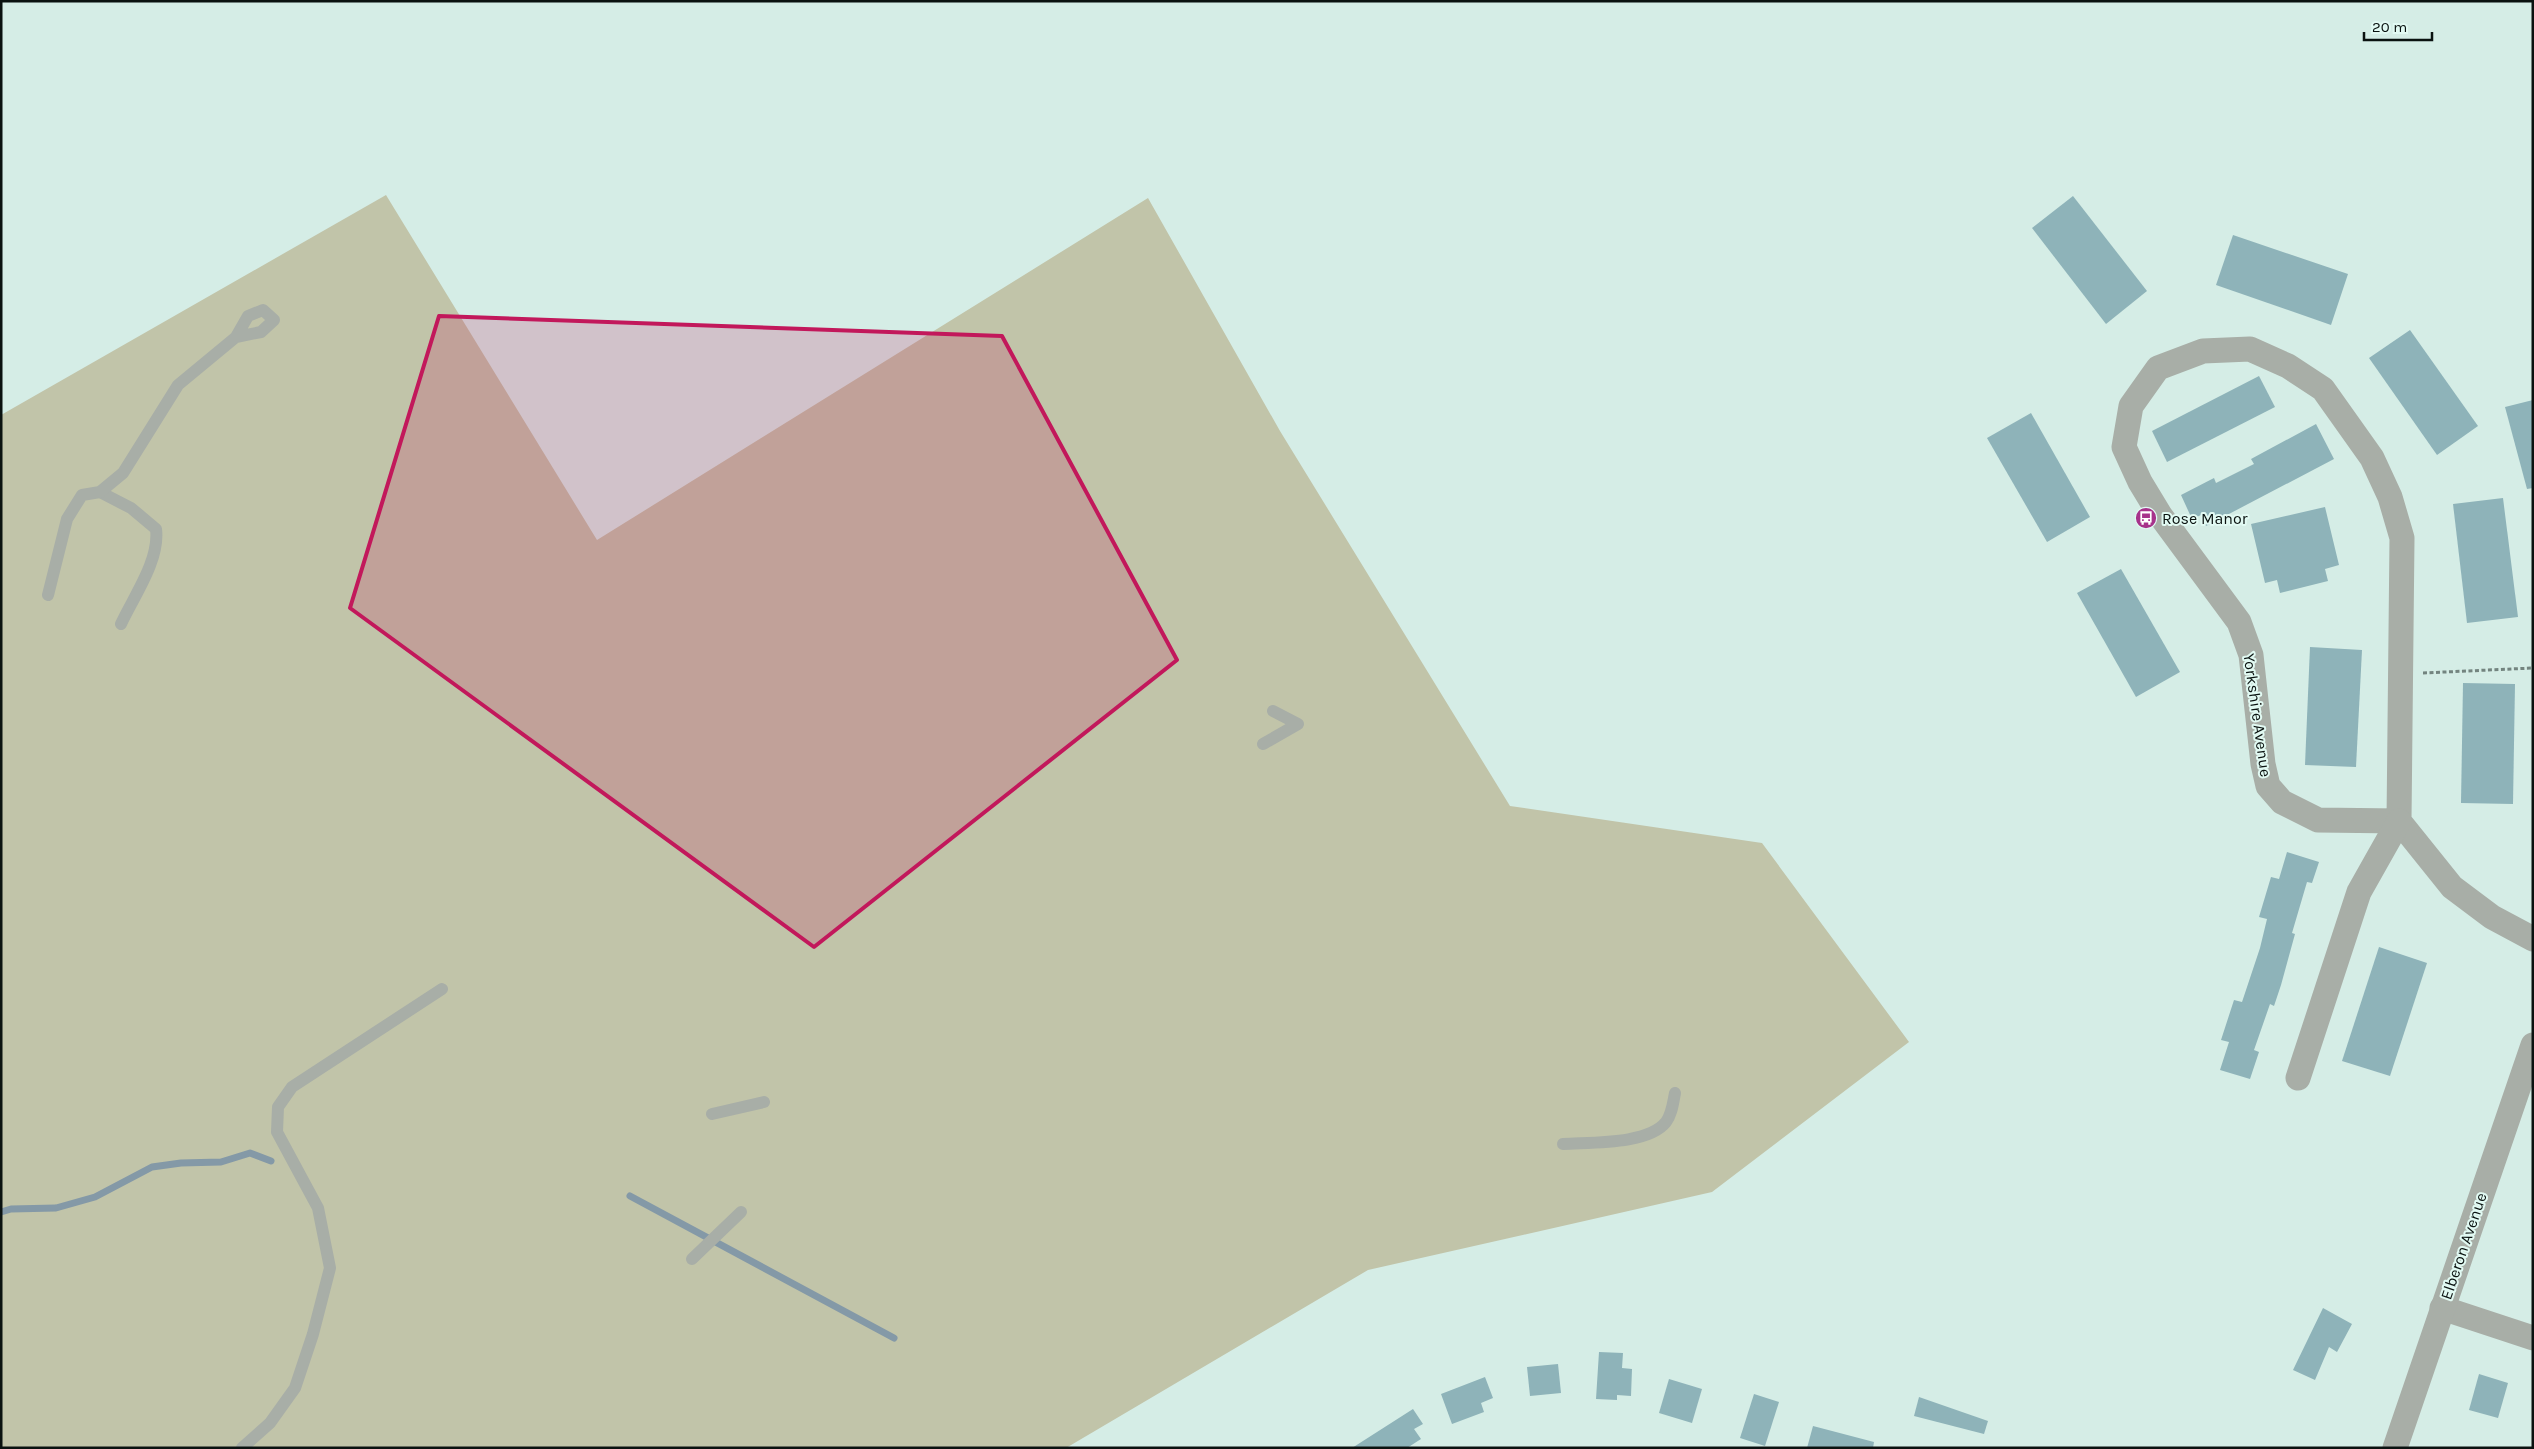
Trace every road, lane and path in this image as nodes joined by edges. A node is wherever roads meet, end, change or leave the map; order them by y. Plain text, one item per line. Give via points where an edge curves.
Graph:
1 (236, 337) dead end
2 (114, 480) junction
3 (100, 492) junction
4 (120, 502) junction
5 (48, 595) dead end
6 (121, 624) dead end
7 (2533, 668) edge
8 (2401, 674) junction
9 (1273, 711) dead end
10 (1263, 744) dead end
11 (2399, 821) junction
12 (2533, 939) edge
13 (442, 989) dead end
14 (2533, 1045) edge
15 (2298, 1078) dead end
16 (1675, 1093) dead end
17 (764, 1102) dead end
18 (712, 1114) dead end
19 (1562, 1144) dead end
20 (741, 1212) dead end
21 (696, 1255) dead end
22 (2442, 1308) junction
23 (2533, 1338) edge
24 (242, 1448) edge
25 (2395, 1448) edge

1 - 2 lane via 178,385 123,473
2 - 3 lane
2 - 4 lane
3 - 4 lane
3 - 5 lane via 82,495 67,519
4 - 6 lane via 148,520 156,529 158,541
7 - 8 path
8 - 11 street, Yorkshire Avenue
8 - 11 street, Yorkshire Avenue via 2402,538 2390,497 2372,458 2323,389 2288,366 2250,349 2203,351 2158,368 2131,406 2124,447 2160,515 2239,622 2251,656 2268,786 2282,802 2318,820
9 - 10 lane via 1298,724
11 - 12 street via 2452,887 2492,917
11 - 15 street via 2359,892
13 - 24 lane via 292,1087 278,1107 278,1132 318,1208 330,1268 295,1388 270,1422
14 - 22 street, Elberon Avenue
16 - 19 lane via 1666,1123 1651,1134
17 - 18 lane
20 - 21 lane
22 - 23 street
22 - 25 street, Elberon Avenue

